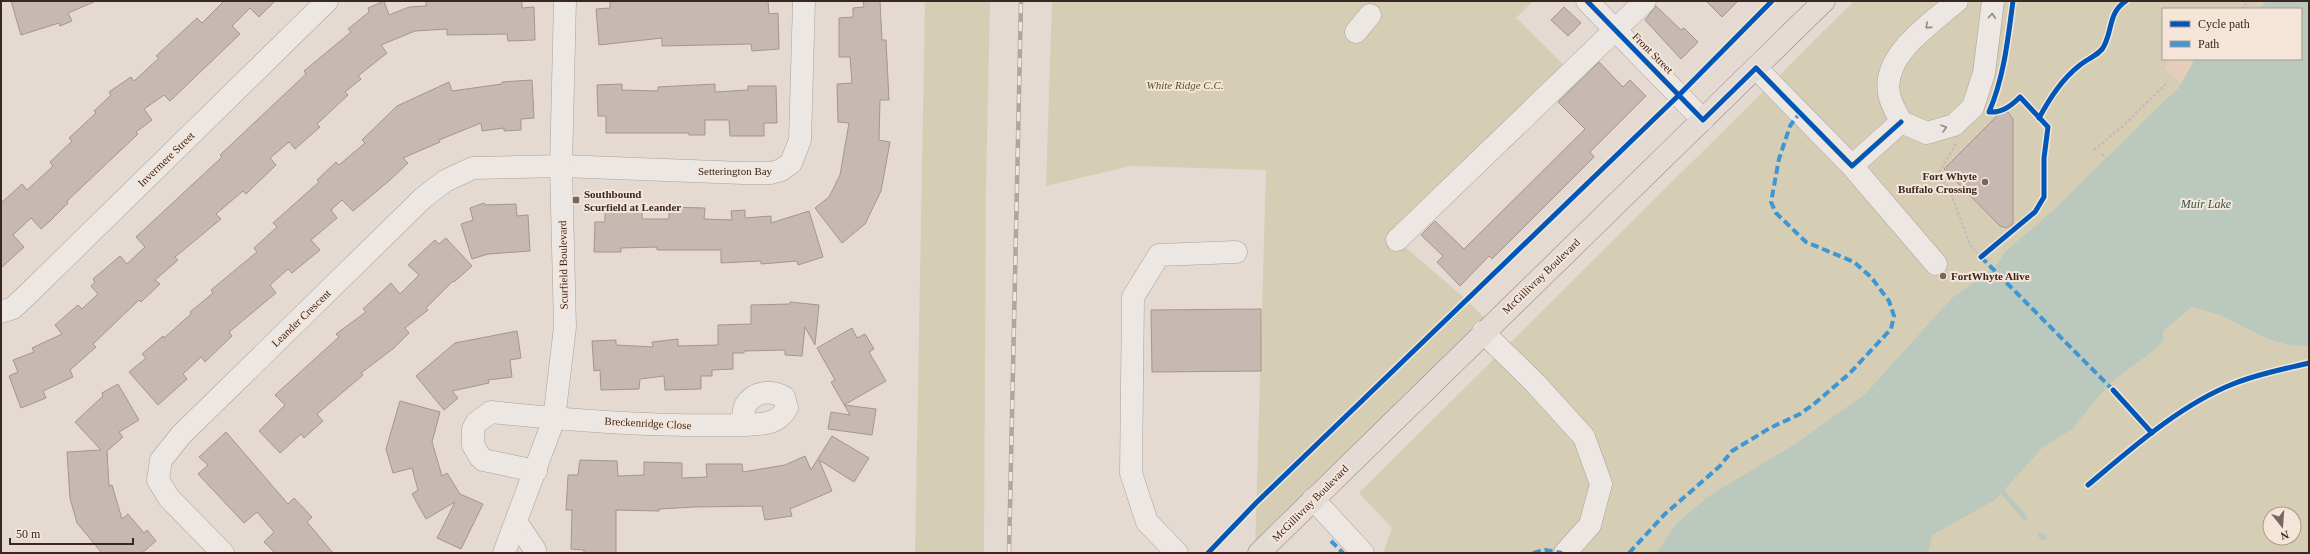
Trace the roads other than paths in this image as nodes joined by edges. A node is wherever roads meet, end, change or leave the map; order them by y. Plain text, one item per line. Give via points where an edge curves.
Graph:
1 (327, 1) edge
2 (565, 1) edge
3 (804, 1) edge
4 (1587, 1) edge
5 (1645, 1) edge
6 (1824, 1) edge
7 (1957, 1) edge
8 (1993, 1) edge
9 (1370, 15) dead end
10 (1616, 30) junction
11 (1356, 32) dead end
12 (1756, 68) junction
13 (1703, 120) junction
14 (1901, 122) junction
15 (561, 166) junction
16 (1852, 166) junction
17 (1397, 240) dead end
18 (1236, 252) dead end
19 (1936, 264) dead end
20 (1, 312) edge
21 (1483, 332) junction
22 (554, 419) junction
23 (742, 425) dead end
24 (536, 471) junction
25 (1313, 500) junction
26 (517, 523) junction
27 (223, 553) edge
28 (504, 553) edge
29 (535, 553) edge
30 (1177, 553) edge
31 (1259, 553) edge
32 (1363, 553) edge
33 (1565, 553) edge

1 - 20 street, Invermere Street via 29,293 13,308
2 - 15 street, Scurfield Boulevard
3 - 15 street, Setterington Bay via 800,140 791,163 781,170 771,174 743,174
4 - 10 street, Front Street
5 - 10 street
6 - 12 main road, McGillivray Boulevard
7 -> 14 street via 1919,34 1893,62 1889,76 1889,94
14 -> 8 street via 1927,133 1954,125 1972,107 1984,73
9 - 11 street
10 - 13 street, Front Street
10 - 17 street
12 - 13 main road, McGillivray Boulevard
12 - 16 street
13 - 21 main road, McGillivray Boulevard
14 - 16 street
15 - 22 street, Scurfield Boulevard via 565,327
15 - 27 street, Leander Crescent via 473,168 445,181 424,198 181,434 161,460 158,480 169,498
16 - 19 street
18 - 30 street via 1159,255 1133,298 1131,473 1147,522
21 - 25 main road, McGillivray Boulevard
21 - 33 street via 1535,383 1584,437 1601,484 1590,525
22 - 23 street, Breckenridge Close via 692,426
22 - 24 street, Scurfield Boulevard
22 - 24 street, Breckenridge Close via 491,412 472,429 473,445 483,460
24 - 26 street, Scurfield Boulevard
25 - 31 main road, McGillivray Boulevard
25 - 32 street
26 - 28 street, Scurfield Boulevard
26 - 29 street

